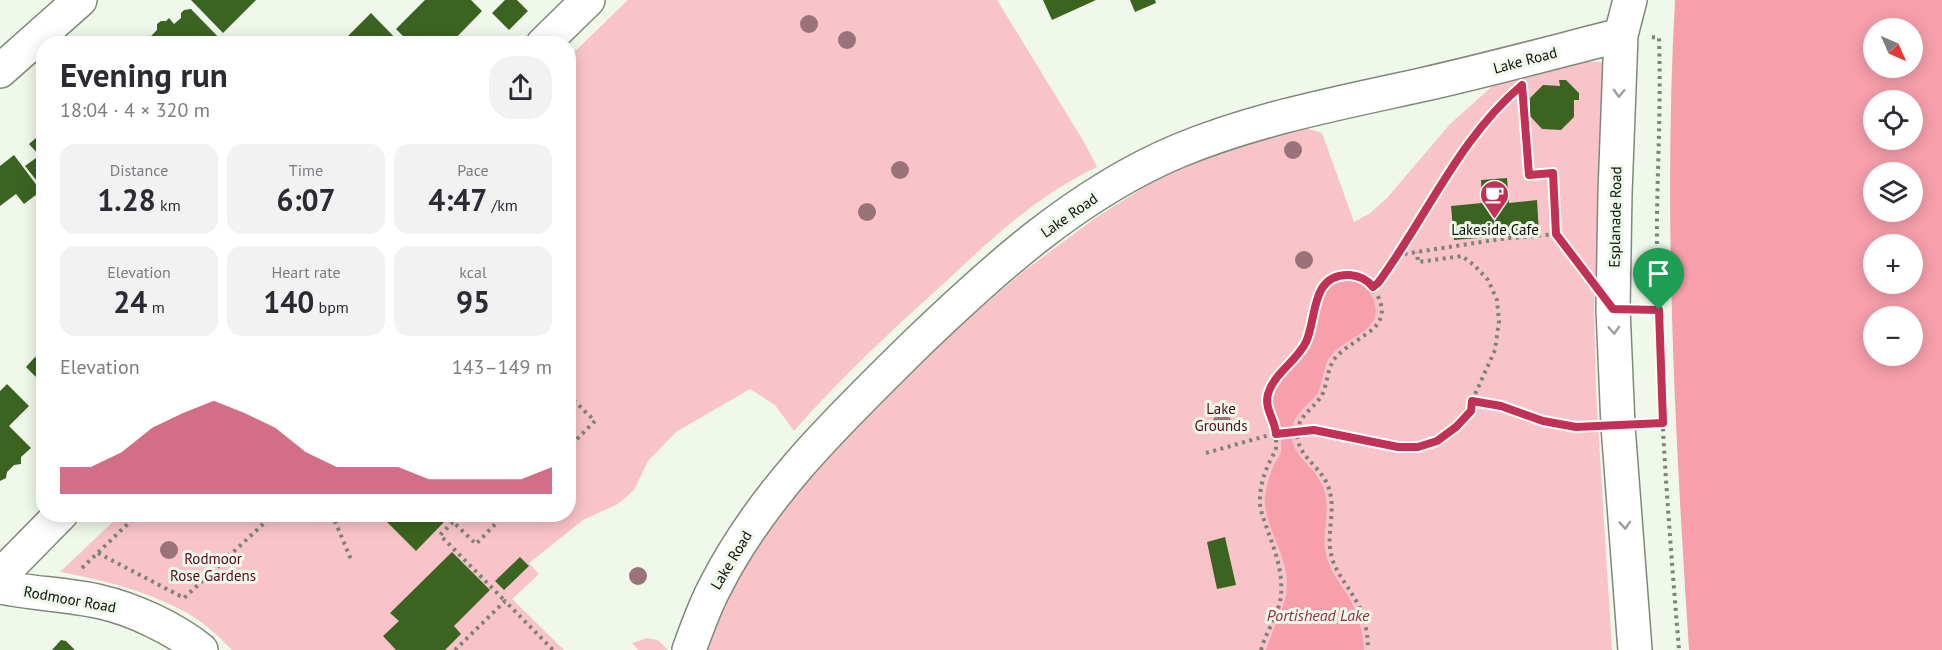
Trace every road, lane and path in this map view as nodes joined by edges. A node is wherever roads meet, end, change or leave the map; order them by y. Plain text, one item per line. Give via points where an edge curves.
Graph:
1 (80, 0) edge
2 (588, 0) edge
3 (1630, 0) edge
4 (1621, 35) junction
5 (39, 36) edge
6 (551, 36) edge
7 (36, 39) edge
8 (0, 71) edge
9 (1556, 234) junction
10 (1417, 252) junction
11 (1397, 255) junction
12 (1584, 273) dead end
13 (1373, 287) junction
14 (1613, 309) junction
15 (1659, 310) junction
16 (1472, 401) junction
17 (576, 403) edge
18 (1663, 423) junction
19 (1618, 426) junction
20 (1296, 432) junction
21 (1278, 433) junction
22 (576, 440) edge
23 (1206, 453) dead end
24 (53, 522) edge
25 (130, 522) edge
26 (265, 522) edge
27 (335, 522) edge
28 (453, 522) joint
29 (497, 522) edge
30 (352, 562) dead end
31 (0, 576) edge
32 (0, 587) edge
33 (505, 602) junction
34 (201, 650) edge
35 (455, 650) edge
36 (553, 650) edge
37 (689, 650) edge
38 (1261, 650) edge
39 (1368, 650) edge
40 (1635, 650) edge
41 (1679, 650) edge

1 - 5 street
2 - 6 street
3 - 4 street, Esplanade Road
4 -> 14 street, Esplanade Road
4 - 15 path via 1659,38
4 - 37 street, Lake Road via 1256,123 1177,152 1083,204 957,304 803,459 733,554 714,587
7 - 8 street
9 - 10 path
9 - 11 path via 1553,173 1529,175 1522,85 1501,103 1463,150
9 - 12 path
10 - 11 path
10 - 16 path via 1418,262 1462,256 1482,273 1493,290 1499,309 1495,350
11 - 13 path
13 - 20 path via 1381,305 1378,323 1334,359 1323,393
13 - 21 path via 1368,280 1345,275 1323,286 1316,298 1306,342 1268,394 1268,411
14 - 15 path
14 -> 19 street, Esplanade Road
15 - 18 path
16 - 19 path via 1576,427
16 - 20 path via 1471,411 1456,427 1437,441 1418,447 1398,447 1314,430
17 - 22 path via 595,421
18 - 19 path
18 - 41 path
19 -> 40 street, Esplanade Road
20 - 21 path
20 - 39 path via 1299,447 1328,486 1332,504 1330,554 1363,615
21 - 23 path
21 - 38 path via 1260,497 1281,574 1281,595
24 - 31 street
25 - 26 path via 98,554 184,598
27 - 30 path
28 - 29 path via 476,544
28 - 33 path via 440,535
32 - 34 street, Rodmoor Road via 127,609
33 - 35 path
33 - 36 path

